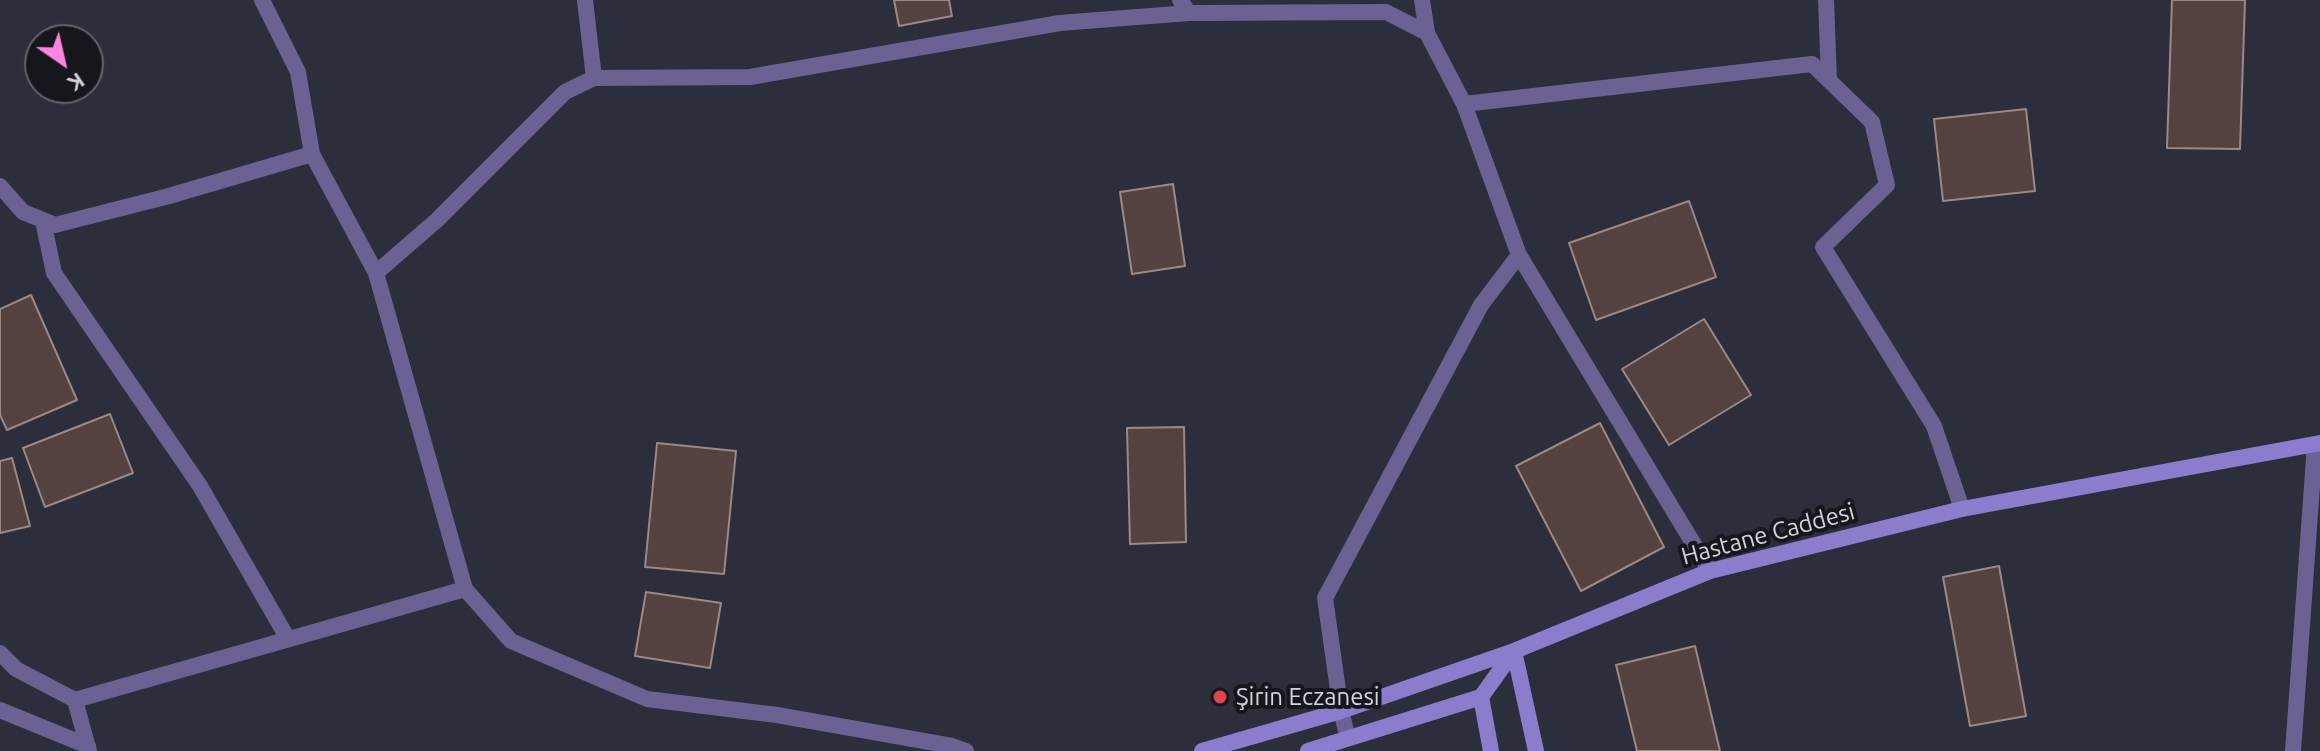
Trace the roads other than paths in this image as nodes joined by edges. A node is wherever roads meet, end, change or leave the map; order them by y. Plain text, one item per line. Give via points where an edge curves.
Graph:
1 (262, 0) edge
2 (585, 0) edge
3 (1422, 0) edge
4 (1826, 0) edge
5 (1184, 7) edge
6 (1427, 33) junction
7 (594, 78) junction
8 (1829, 80) junction
9 (1464, 104) junction
10 (312, 154) junction
11 (0, 186) edge
12 (43, 221) junction
13 (1519, 255) junction
14 (376, 273) junction
15 (2318, 443) edge
16 (1962, 509) junction
17 (1710, 571) junction
18 (465, 589) junction
19 (288, 639) junction
20 (1514, 651) junction
21 (0, 653) edge
22 (1481, 697) junction
23 (75, 700) junction
24 (0, 710) edge
25 (1341, 711) junction
26 (1348, 738) junction
27 (88, 749) edge
28 (966, 751) edge
29 (1202, 751) edge
30 (1308, 751) edge
31 (1491, 751) edge
32 (1536, 751) edge
33 (2293, 751) edge

1 - 10 street via 298,72
2 - 7 street
3 - 6 street
4 - 8 street
5 - 6 street via 1386,12
5 - 7 street via 750,77
6 - 9 street
7 - 14 street via 565,92
8 - 9 street via 1812,64
8 - 16 street via 1872,122 1887,185 1823,247 1934,426
9 - 13 street
10 - 12 street via 55,225
10 - 14 street
11 - 12 street via 23,212
12 - 19 street via 54,273 200,486
13 - 17 street
13 - 25 street via 1481,305 1325,598
14 - 18 street
15 - 16 main road, Hastane Caddesi
15 - 33 street
16 - 17 main road, Hastane Caddesi
17 - 20 main road, Hastane Caddesi
18 - 19 street
18 - 28 street via 511,641 647,699 777,715
19 - 23 street
20 - 22 main road
20 - 25 main road, Hastane Caddesi
20 - 32 main road
21 - 23 street via 16,669
22 - 26 main road
22 - 31 main road
23 - 27 street
24 - 27 street
25 - 26 street
25 - 29 main road, Hastane Caddesi
26 - 30 main road

